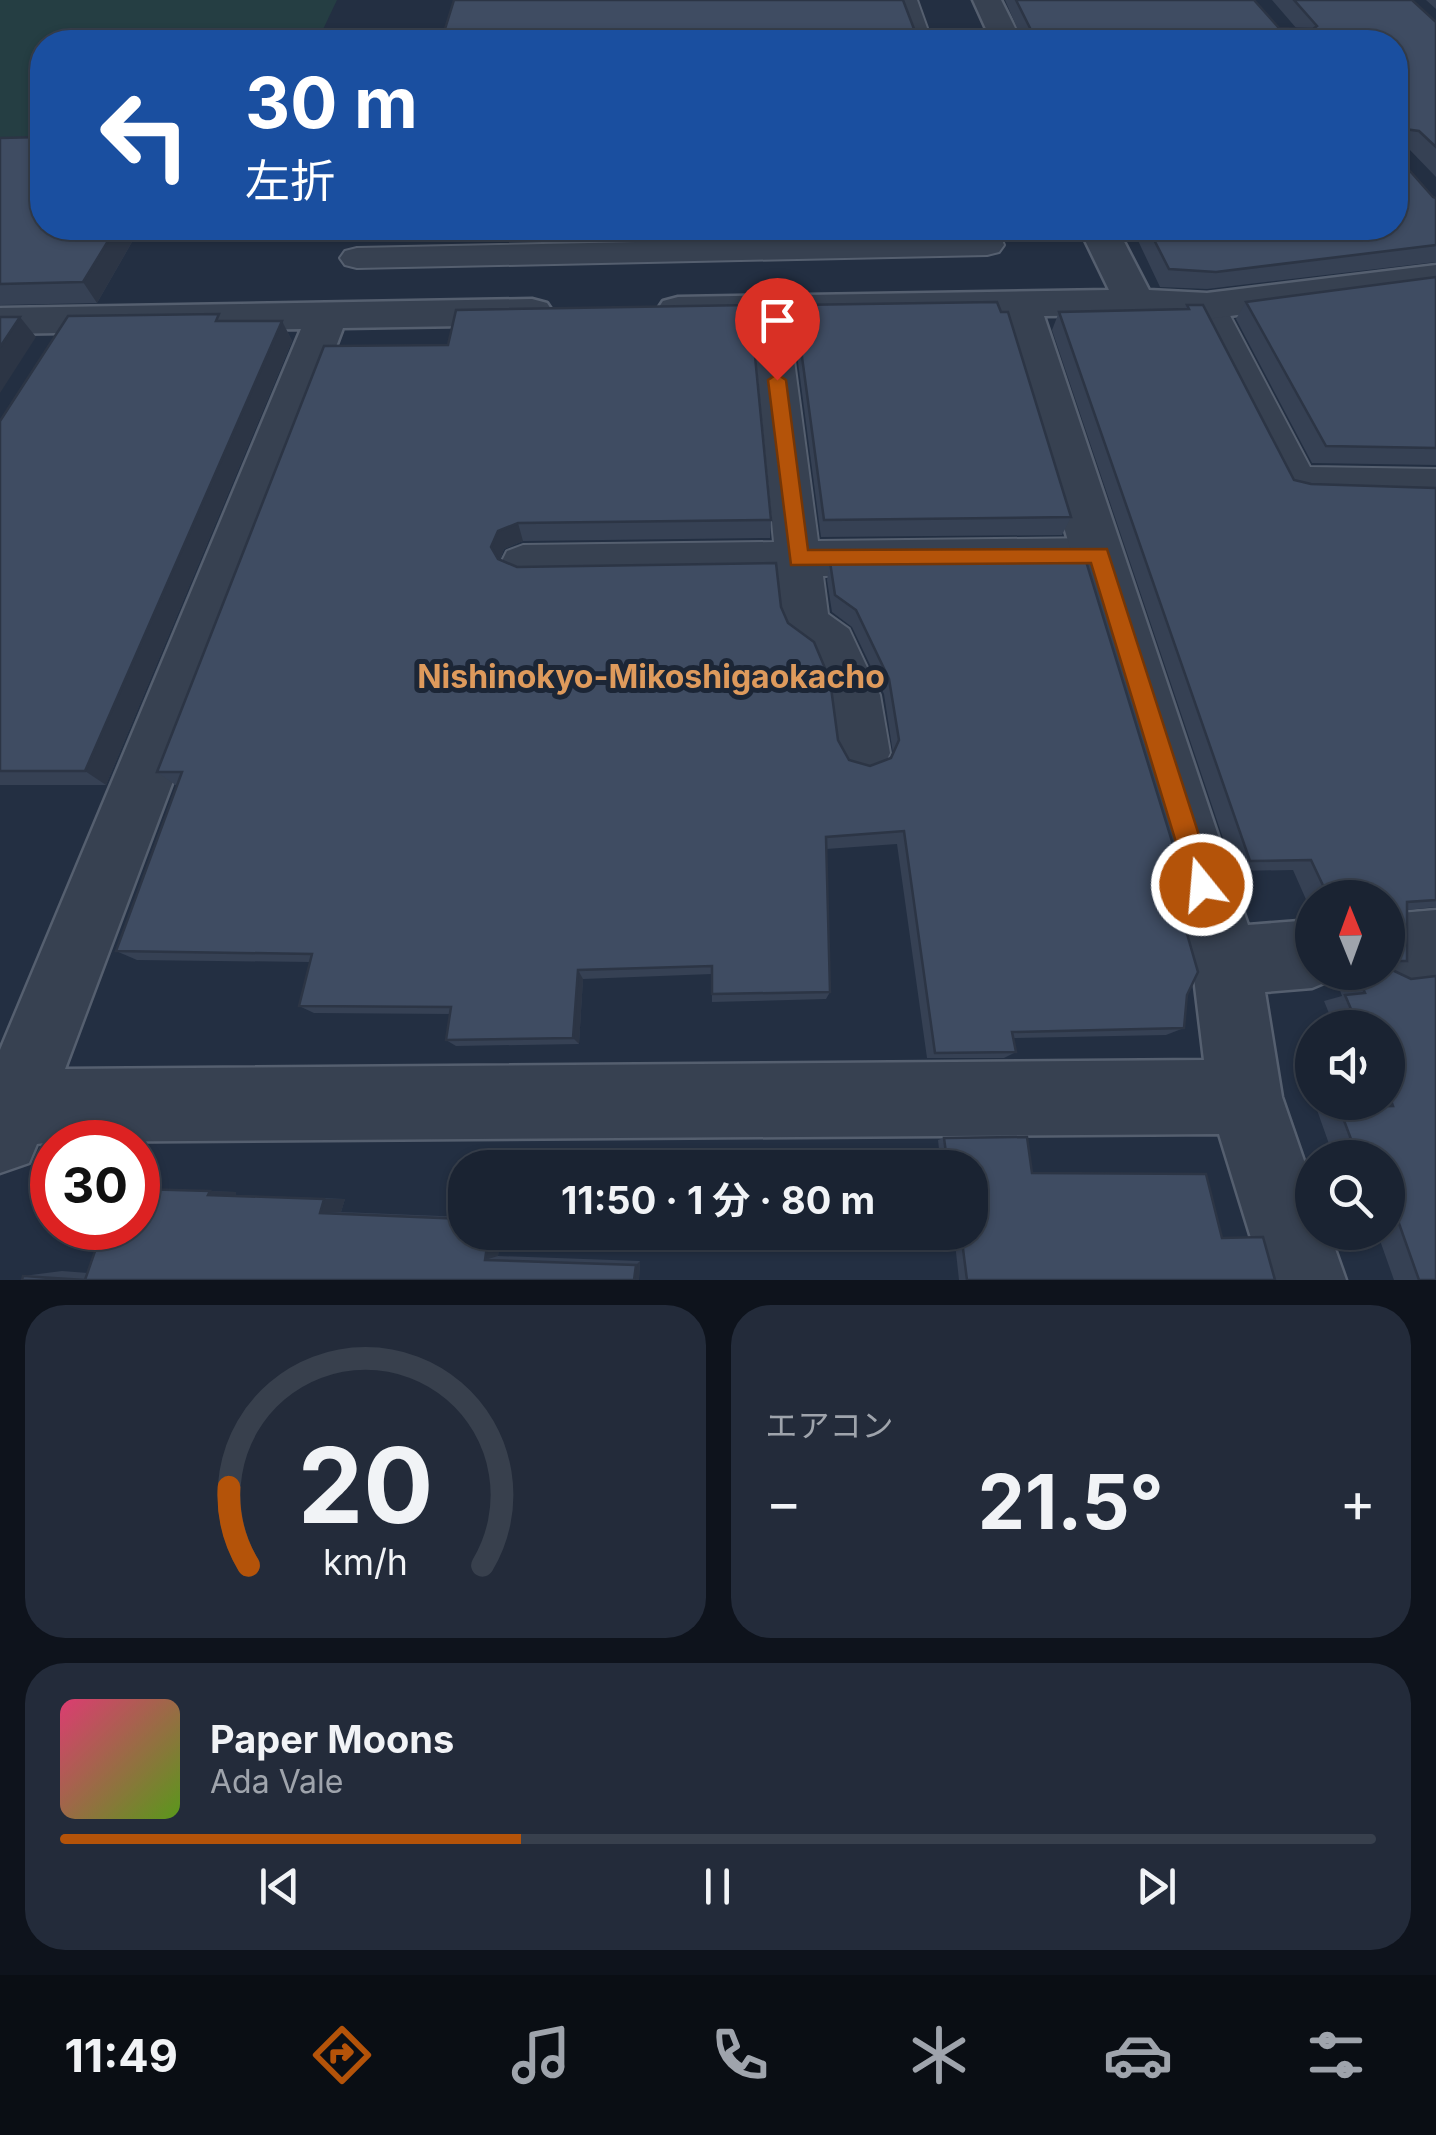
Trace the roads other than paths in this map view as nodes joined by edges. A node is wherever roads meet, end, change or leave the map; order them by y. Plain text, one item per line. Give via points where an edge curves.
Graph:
1 (904, 0) edge
2 (987, 0) edge
3 (915, 30) edge
4 (1002, 30) edge
5 (985, 240) edge
6 (1104, 240) edge
7 (357, 258) dead end
8 (1436, 277) edge
9 (1136, 302) junction
10 (1019, 304) junction
11 (1207, 306) junction
12 (768, 308) junction
13 (636, 310) edge
14 (578, 312) edge
15 (327, 316) junction
16 (0, 321) edge
17 (1436, 485) edge
18 (1099, 555) junction
19 (799, 559) junction
20 (523, 563) edge
21 (864, 753) dead end
22 (1436, 944) edge
23 (1405, 947) edge
24 (1295, 955) edge
25 (1226, 961) junction
26 (1245, 1097) junction
27 (7, 1124) edge
28 (1304, 1280) edge

1 - 3 lane
2 - 4 street
5 - 7 lane via 987,245
6 - 9 street
8 - 11 street
9 - 10 street
9 - 11 street
10 - 12 street
10 - 18 street
11 - 17 lane via 1297,482
12 - 13 street
12 - 19 lane
14 - 15 street
15 - 16 street via 61,335
15 - 27 street
18 - 19 lane
18 - 25 street
19 - 20 lane
19 - 21 lane via 806,624 832,643 855,695
22 - 23 street
24 - 25 street
25 - 26 street
26 - 27 street
26 - 28 street

